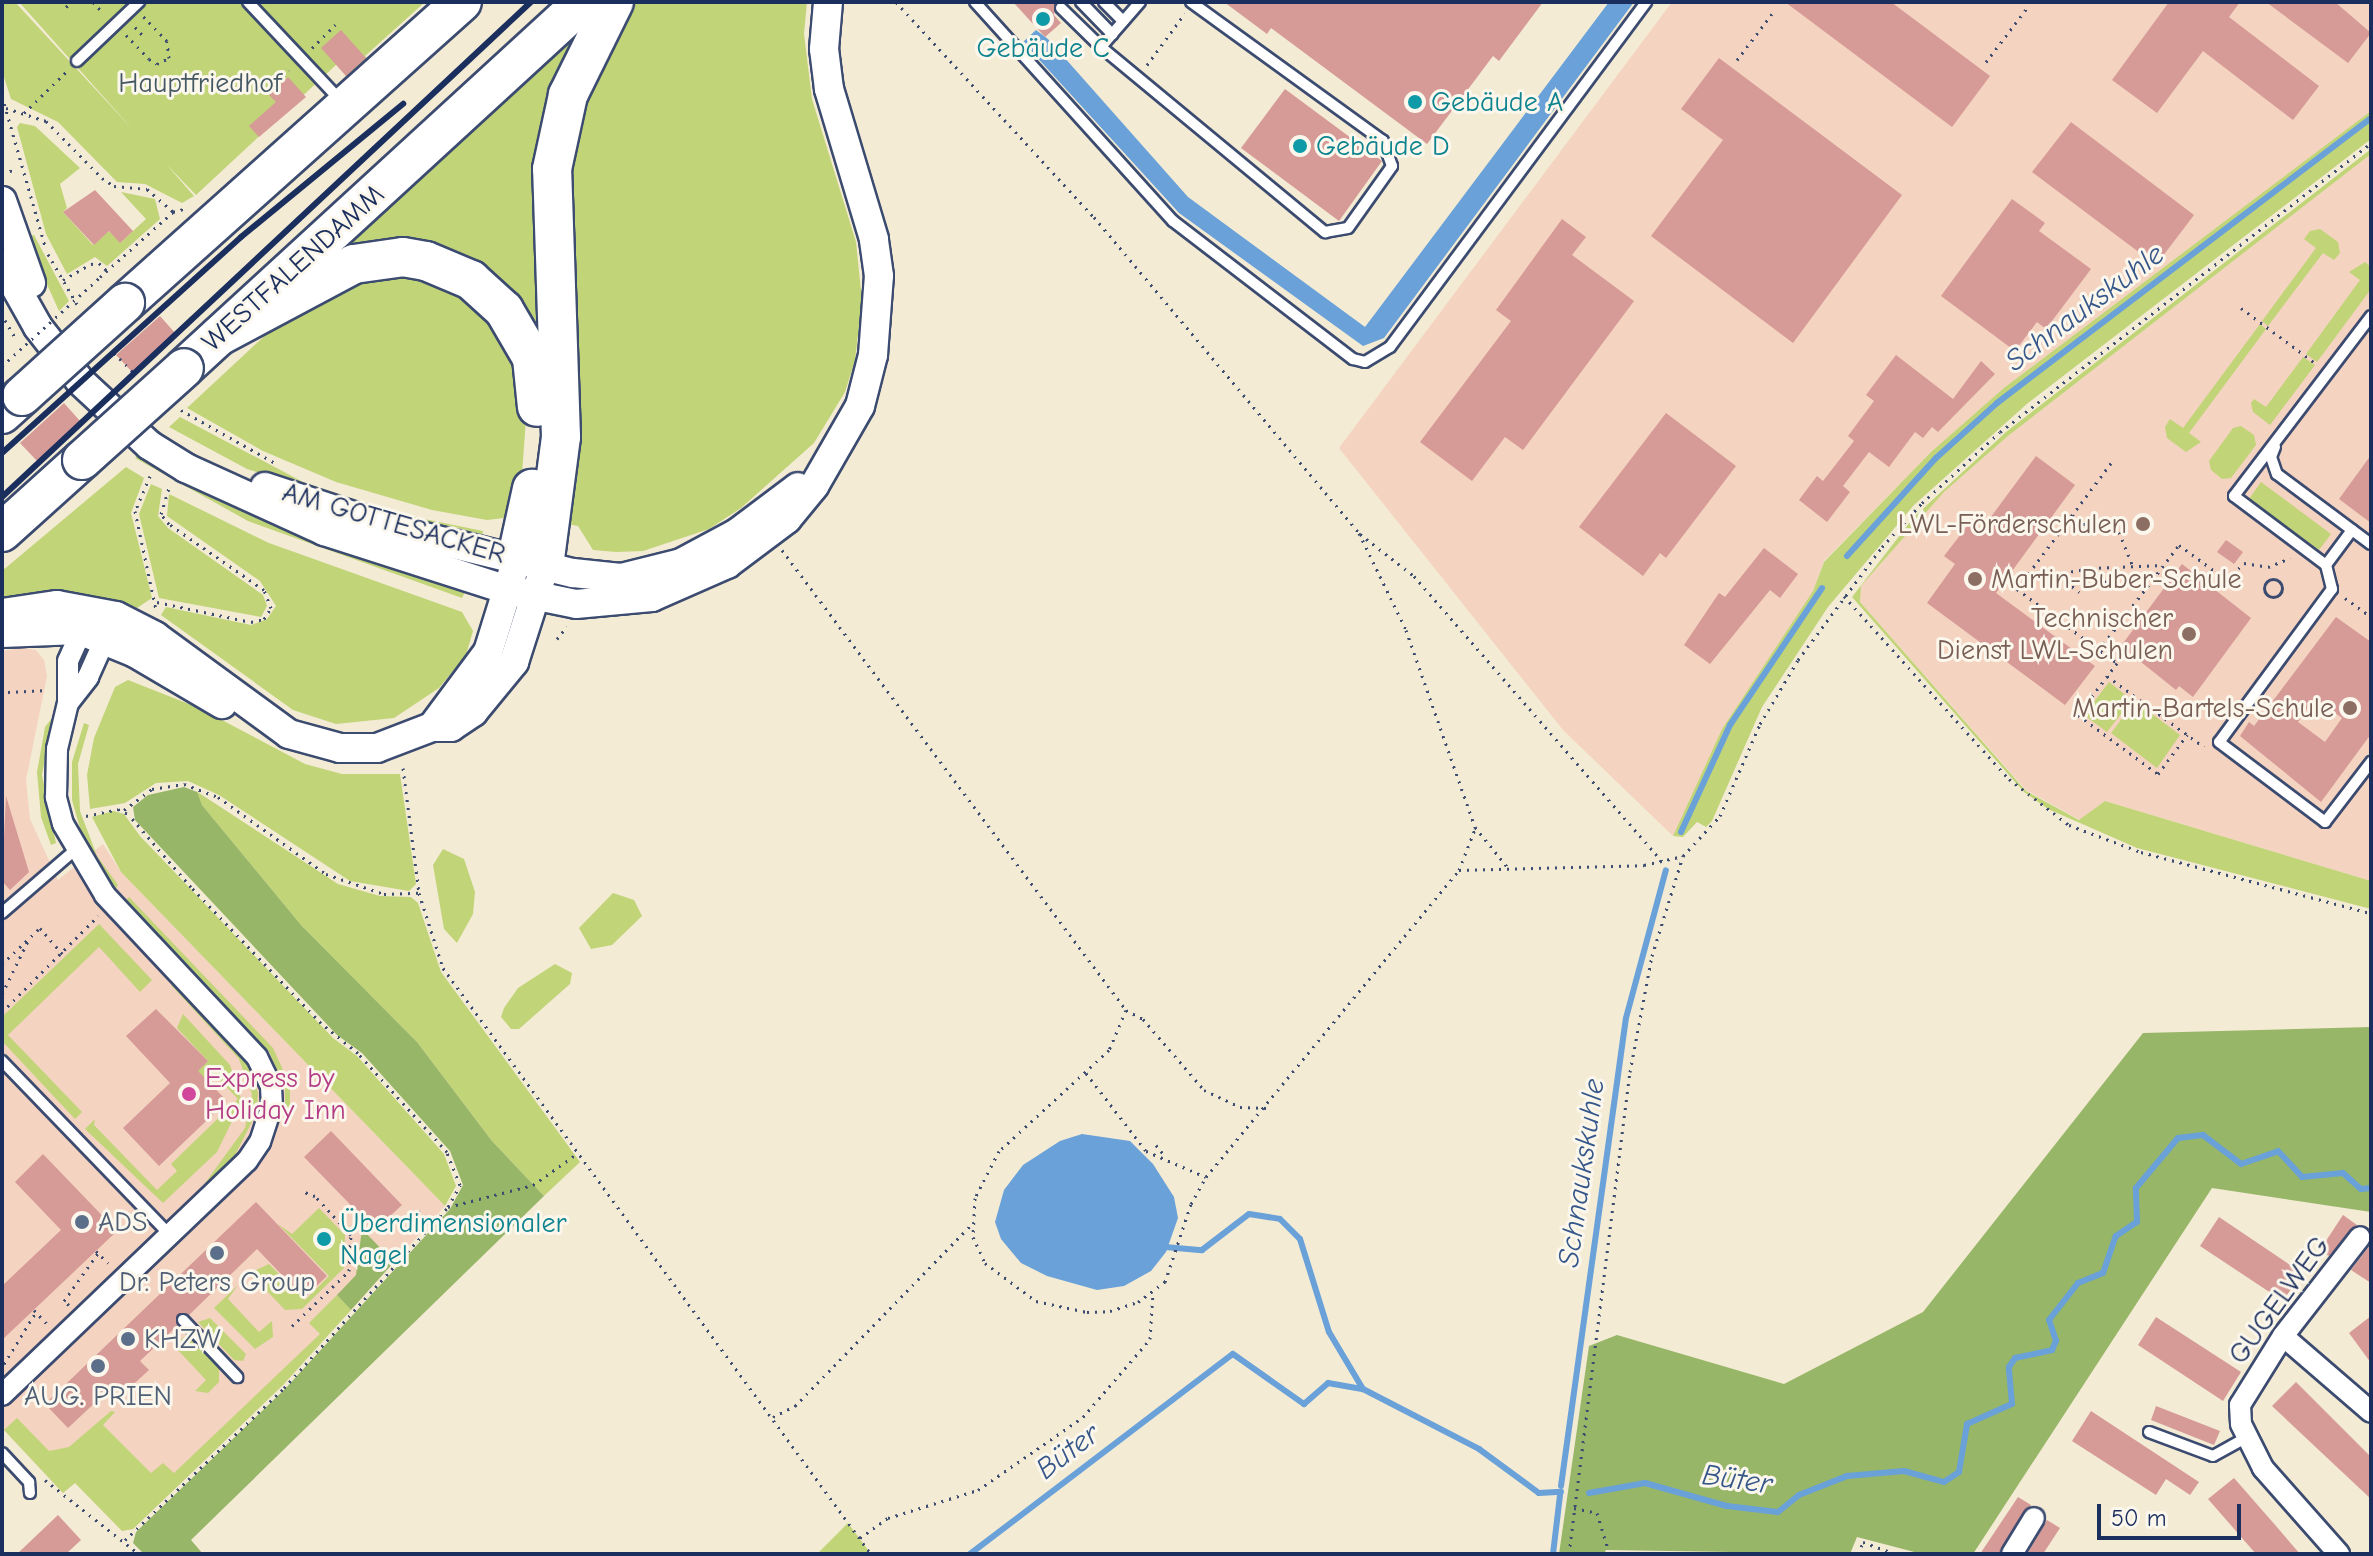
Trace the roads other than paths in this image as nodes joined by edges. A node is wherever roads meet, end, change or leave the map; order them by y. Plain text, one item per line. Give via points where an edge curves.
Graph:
1 (248, 2) edge
2 (462, 2) edge
3 (583, 2) edge
4 (614, 2) edge
5 (828, 2) edge
6 (975, 2) edge
7 (1081, 2) edge
8 (1104, 2) edge
9 (1192, 2) edge
10 (1646, 2) edge
11 (137, 4) edge
12 (1133, 5) edge
13 (1061, 8) dead end
14 (1123, 21) junction
15 (1112, 34) junction
16 (1101, 47) junction
17 (77, 61) road end
18 (346, 106) junction
19 (13, 193) edge
20 (2, 263) edge
21 (2371, 316) edge
22 (219, 336) junction
23 (9, 392) edge
24 (2277, 441) junction
25 (2352, 530) junction
26 (2, 532) edge
27 (2371, 544) edge
28 (2326, 565) junction
29 (526, 577) junction
30 (2, 613) edge
31 (99, 624) junction
32 (2, 633) edge
33 (68, 703) junction
34 (2369, 768) edge
35 (75, 850) junction
36 (2, 913) edge
37 (2, 1061) edge
38 (171, 1236) junction
39 (2360, 1237) dead end
40 (183, 1320) dead end
41 (2283, 1336) junction
42 (237, 1377) dead end
43 (2, 1395) edge
44 (2371, 1412) edge
45 (2149, 1432) dead end
46 (2247, 1437) junction
47 (2, 1453) edge
48 (30, 1493) dead end
49 (2034, 1518) dead end
50 (2012, 1554) edge
51 (2339, 1554) edge

1 - 18 lane
2 - 18 highway
3 - 22 highway, WESTFALENDAMM
4 - 29 highway via 568,95 552,169 561,437
5 - 29 street via 824,49 829,89 874,239 879,276 873,355 860,406 828,465 737,533 654,574
6 - 10 lane via 1173,221 1353,359 1365,362 1390,347
7 - 15 lane
8 - 14 lane
9 - 16 lane via 1383,141 1392,166 1348,228 1325,232
11 - 17 lane via 111,20
12 - 14 lane
13 - 16 lane
14 - 15 lane
15 - 16 lane
18 - 23 highway, bridge via 111,284
19 - 29 street, AM GOTTESACKER via 26,275 50,317 93,369 160,434 253,483
20 - 29 street, AM GOTTESACKER via 38,327 80,381 168,457 324,531
21 - 24 lane
22 - 26 highway, WESTFALENDAMM, bridge
22 - 29 highway via 354,264 403,257 450,268 471,280 504,310 532,358 536,449
24 - 25 lane via 2271,457 2277,474
24 - 28 lane via 2234,496
25 - 27 lane
25 - 28 lane
28 - 34 lane via 2332,589 2219,742 2325,822
29 - 31 street via 523,643 500,683 451,727 432,727 377,748 340,748 274,726 155,636
30 - 31 street via 57,605
31 - 32 street
31 - 33 street via 88,677
31 - 33 street via 68,661
33 - 35 street via 55,773 63,824
35 - 36 lane
35 - 38 street via 105,895 257,1057 271,1086 272,1106 260,1142
37 - 38 lane
38 - 43 street
39 - 41 street, GUGELWEG
40 - 42 lane
41 - 44 street
41 - 46 street, GUGELWEG via 2240,1405
45 - 46 lane via 2213,1456
46 - 51 street, GUGELWEG via 2263,1468
47 - 48 lane via 29,1482
49 - 50 street

